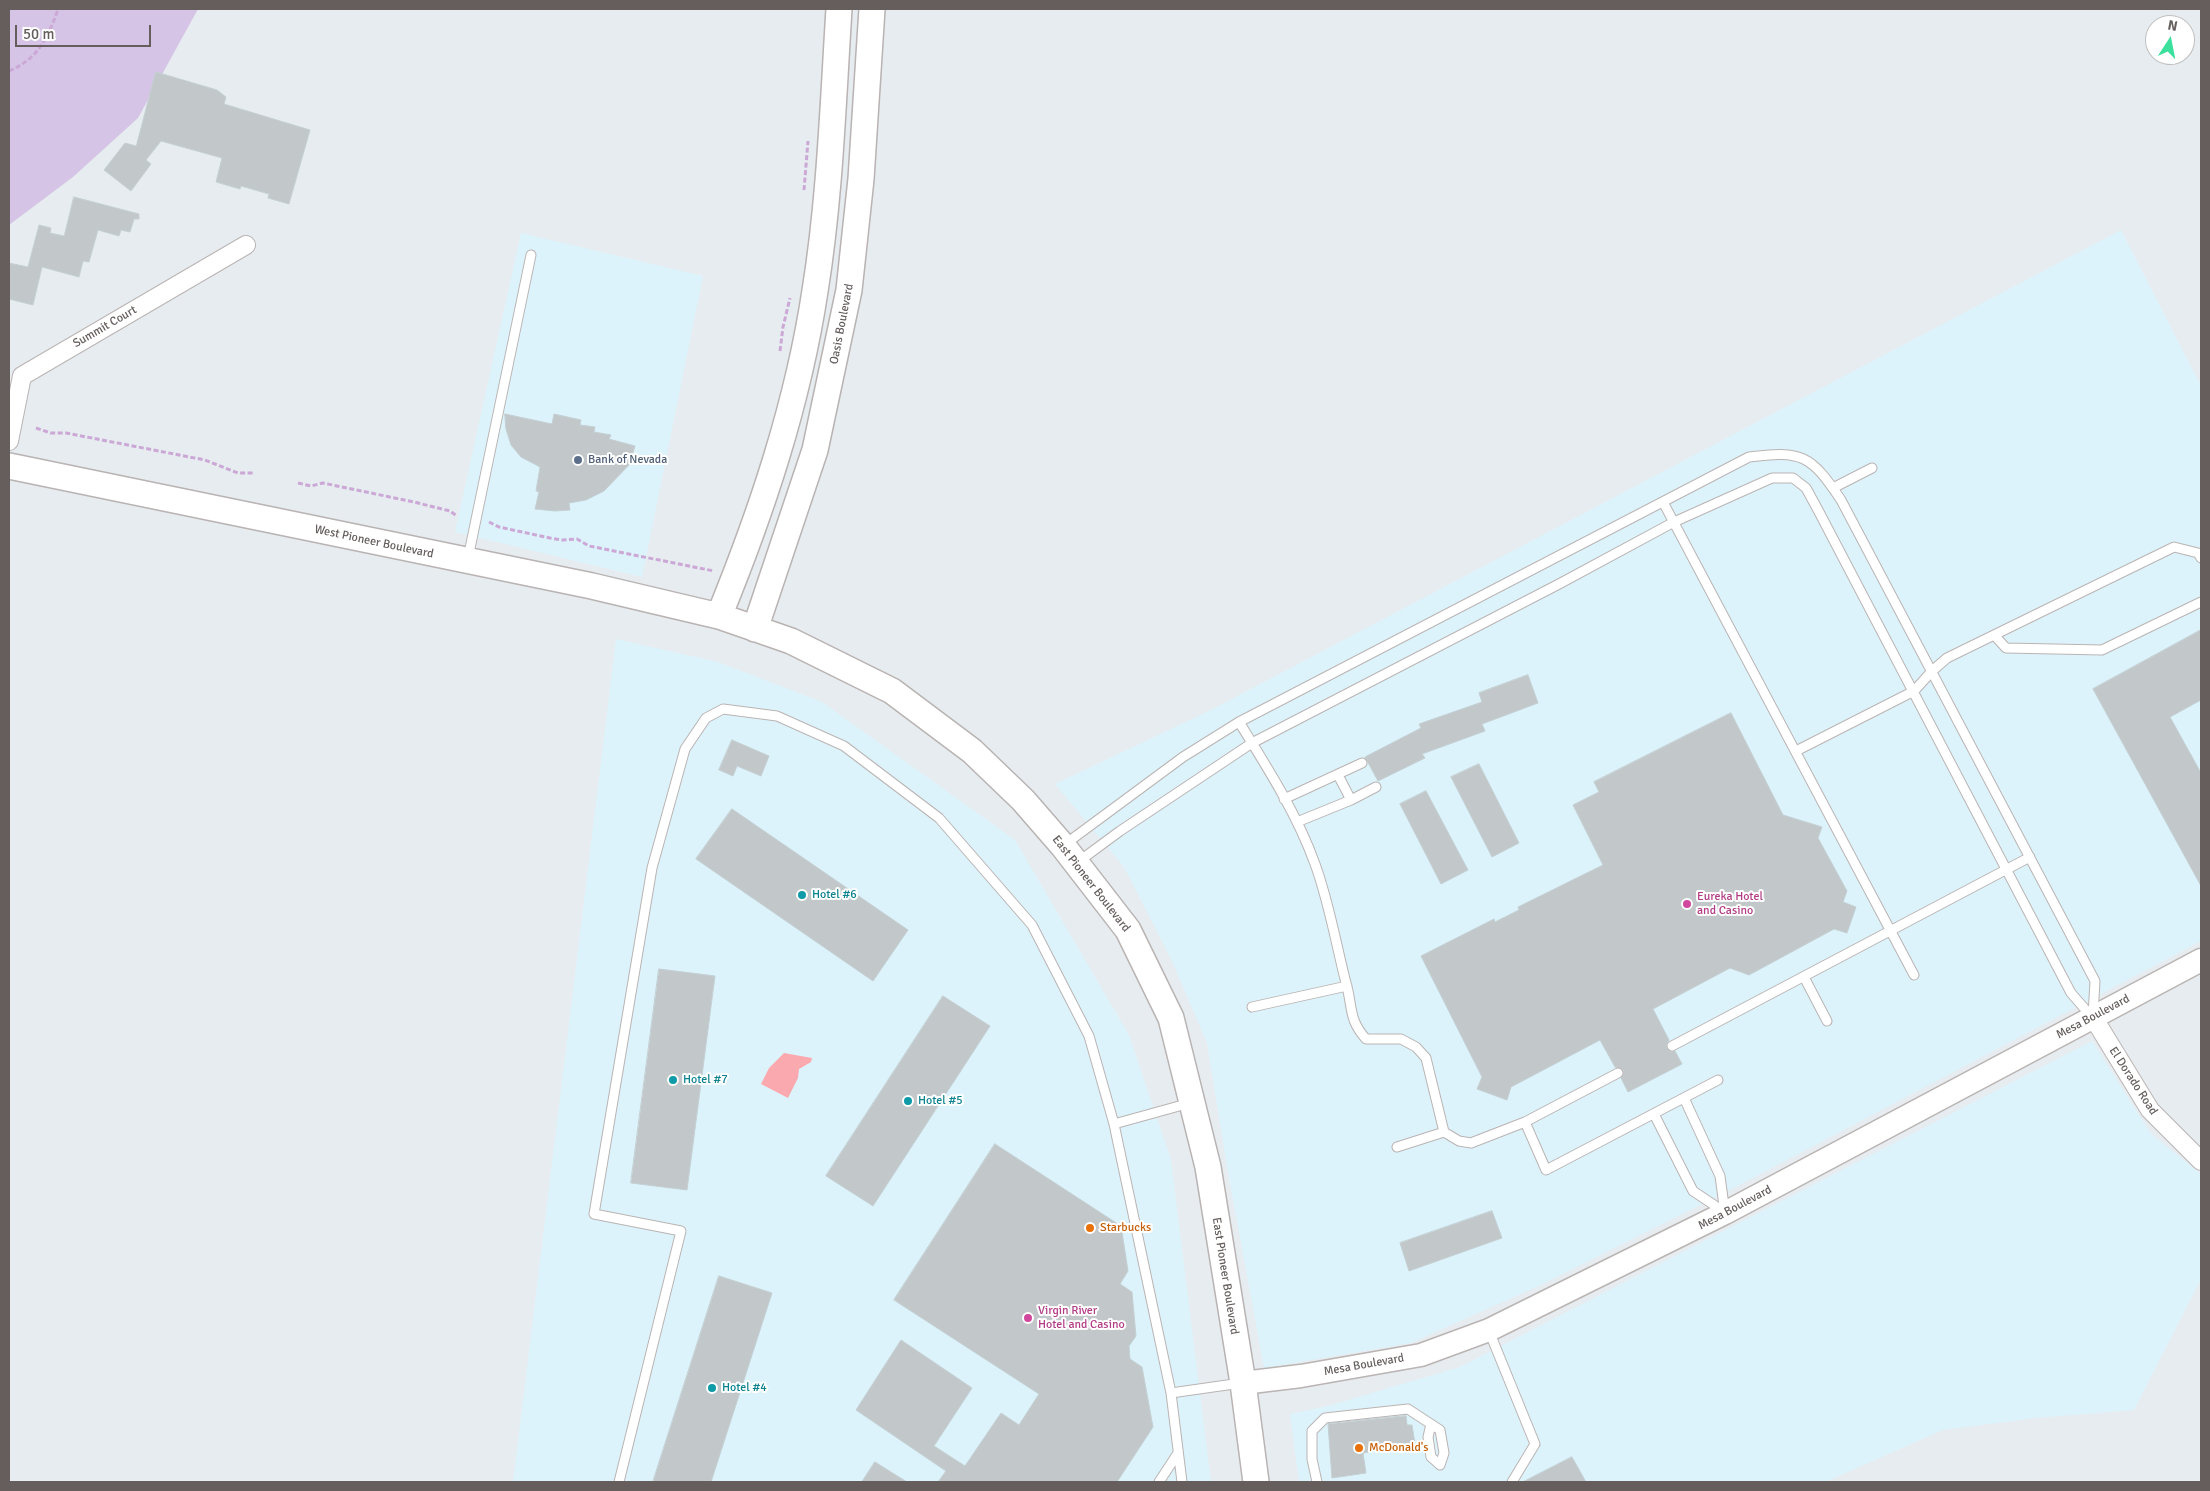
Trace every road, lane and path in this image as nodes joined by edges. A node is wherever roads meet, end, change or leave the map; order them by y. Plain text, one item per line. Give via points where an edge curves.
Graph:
1 (58, 9) edge
2 (839, 9) edge
3 (872, 9) edge
4 (9, 71) edge
5 (809, 133) dead end
6 (804, 196) dead end
7 (246, 245) dead end
8 (531, 255) dead end
9 (791, 296) dead end
10 (780, 353) dead end
11 (36, 428) dead end
12 (9, 441) edge
13 (9, 466) edge
14 (1872, 468) dead end
15 (255, 474) dead end
16 (298, 483) dead end
17 (1833, 488) junction
18 (1663, 502) junction
19 (457, 516) dead end
20 (489, 522) dead end
21 (1674, 522) junction
22 (2201, 558) edge
23 (467, 561) junction
24 (720, 572) dead end
25 (2201, 602) edge
26 (737, 623) junction
27 (1994, 635) junction
28 (1932, 671) junction
29 (1914, 691) junction
30 (1240, 722) junction
31 (1252, 743) junction
32 (1796, 751) junction
33 (1362, 763) dead end
34 (1338, 775) junction
35 (1376, 787) dead end
36 (1284, 799) junction
37 (1351, 800) junction
38 (1297, 822) junction
39 (1070, 854) junction
40 (2030, 857) junction
41 (2006, 870) junction
42 (1891, 931) junction
43 (2201, 960) edge
44 (1914, 975) dead end
45 (1804, 977) junction
46 (1347, 986) junction
47 (1252, 1007) dead end
48 (2093, 1017) junction
49 (1827, 1021) dead end
50 (1672, 1046) dead end
51 (1618, 1073) dead end
52 (1718, 1080) dead end
53 (1684, 1098) junction
54 (1192, 1102) junction
55 (1654, 1114) junction
56 (1525, 1122) junction
57 (1114, 1124) junction
58 (1444, 1132) junction
59 (1397, 1147) dead end
60 (2201, 1160) edge
61 (1725, 1213) junction
62 (1488, 1330) junction
63 (1243, 1383) junction
64 (1171, 1393) junction
65 (1431, 1424) junction
66 (1178, 1453) junction
67 (619, 1482) edge
68 (1159, 1482) edge
69 (1182, 1482) edge
70 (1256, 1482) edge
71 (1317, 1482) edge
72 (1512, 1482) edge

1 - 4 path via 51,30 37,53 23,65
2 - 26 main road via 823,232 805,344 778,452 741,561
3 - 26 main road, Oasis Boulevard via 861,179 849,290 815,450
5 - 6 path
7 - 12 street, Summit Court via 22,376
8 - 23 lane
9 - 10 path
11 - 15 path via 205,460 238,473
13 - 23 main road, West Pioneer Boulevard
14 - 17 lane
16 - 19 path via 311,486 323,483 414,502 450,511
17 - 18 lane via 1824,475 1804,458 1781,452 1749,457
17 - 28 lane
18 - 21 lane
18 - 30 lane
20 - 24 path via 499,527 562,540 577,539 589,546
21 - 29 lane via 1772,478 1793,478 1806,488
21 - 31 lane
21 - 32 lane
22 - 27 lane via 2198,553 2174,547
23 - 26 main road, West Pioneer Boulevard via 592,586
25 - 27 lane via 2102,650 2006,648
26 - 39 main road, East Pioneer Boulevard via 791,641 892,691 972,751 1023,800
27 - 28 lane via 1948,658
28 - 29 lane
28 - 40 lane
29 - 32 lane
29 - 41 lane
30 - 31 lane
30 - 39 lane via 1183,757
31 - 36 lane
31 - 39 lane via 1120,831
32 - 42 lane
33 - 34 lane
34 - 36 lane
34 - 37 lane
35 - 37 lane
36 - 38 lane
37 - 38 lane
38 - 46 lane via 1315,865
39 - 54 main road, East Pioneer Boulevard via 1128,930 1170,1018
40 - 41 lane
40 - 48 lane via 2095,981
41 - 42 lane
41 - 48 lane via 2071,992
42 - 44 lane
42 - 45 lane
43 - 48 street, Mesa Boulevard
45 - 49 lane
45 - 50 lane
46 - 47 lane
46 - 58 lane via 1356,1028 1366,1039 1401,1039 1416,1047 1426,1058
48 - 60 street, El Dorado Road via 2150,1110
48 - 61 street, Mesa Boulevard
51 - 56 lane
52 - 53 lane
53 - 55 lane
53 - 61 lane via 1720,1176
54 - 57 lane
54 - 63 main road, East Pioneer Boulevard via 1208,1167
55 - 56 lane via 1546,1170
55 - 61 lane via 1693,1191
56 - 58 lane via 1471,1143
57 - 64 lane
57 - 67 lane via 1089,1036 1032,924 939,818 844,746 778,716 723,709 706,718 685,750 652,868 594,1214 681,1231
58 - 59 lane
61 - 62 street, Mesa Boulevard
62 - 63 street, Mesa Boulevard via 1421,1355
62 - 72 lane via 1535,1444
63 - 64 lane
63 - 70 main road, East Pioneer Boulevard
64 - 66 lane
65 - 65 lane via 1428,1437 1431,1457 1440,1465 1444,1453 1440,1430
65 - 71 lane via 1408,1409 1325,1418 1312,1432 1312,1459
66 - 68 lane
66 - 69 lane

